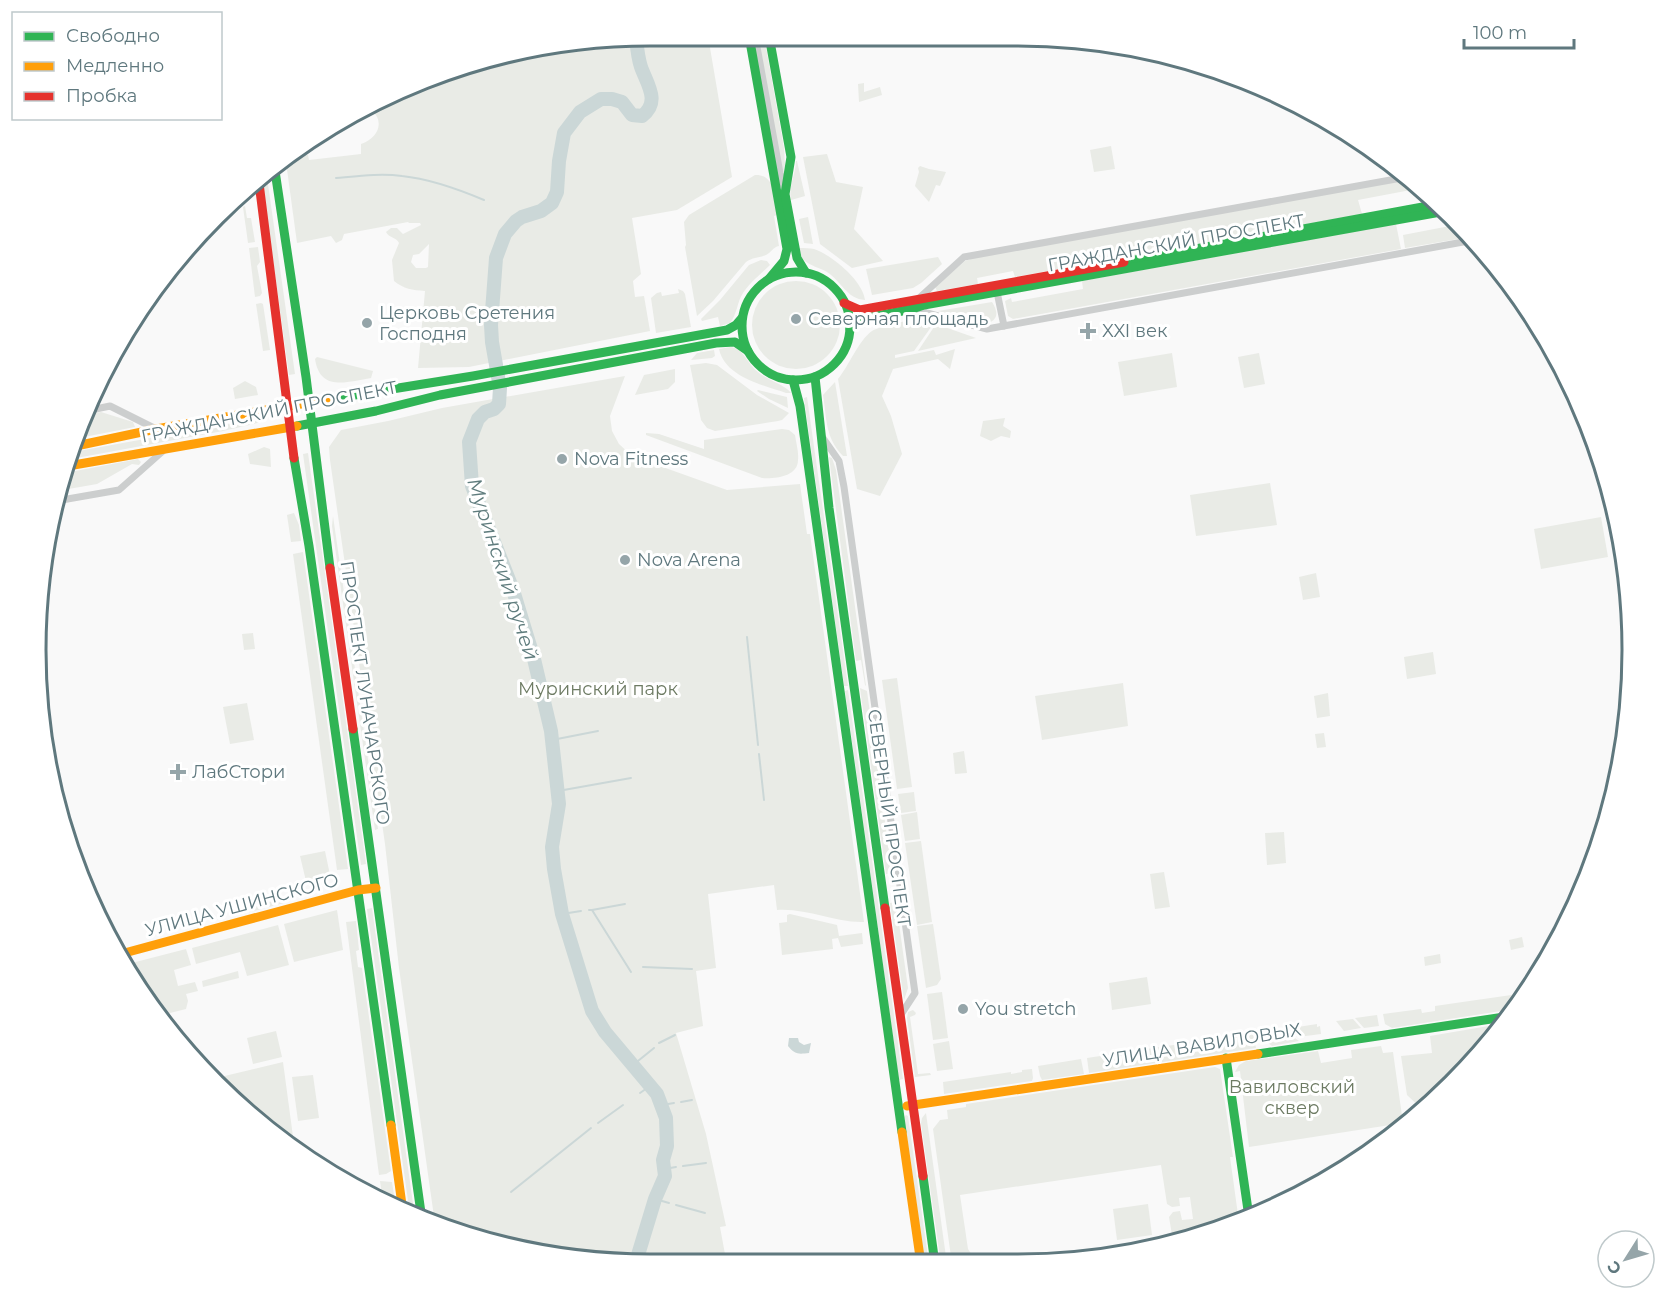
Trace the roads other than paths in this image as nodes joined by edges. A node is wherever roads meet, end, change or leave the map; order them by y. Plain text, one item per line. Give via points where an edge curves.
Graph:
1 (751, 46) edge
2 (757, 46) edge
3 (771, 46) edge
4 (276, 177) edge
5 (1395, 179) edge
6 (260, 190) edge
7 (785, 194) junction
8 (1427, 206) edge
9 (1434, 213) edge
10 (1463, 242) edge
11 (806, 273) junction
12 (769, 279) junction
13 (997, 292) junction
14 (918, 299) junction
15 (844, 303) junction
16 (912, 309) junction
17 (742, 318) junction
18 (1004, 326) junction
19 (850, 329) junction
20 (748, 351) junction
21 (815, 377) junction
22 (793, 380) junction
23 (309, 403) junction
24 (288, 407) junction
25 (97, 409) edge
26 (312, 423) junction
27 (290, 428) junction
28 (156, 429) junction
29 (823, 438) junction
30 (83, 445) edge
31 (165, 449) junction
32 (76, 465) edge
33 (66, 499) edge
34 (376, 888) junction
35 (358, 890) junction
36 (127, 952) edge
37 (900, 1016) junction
38 (1497, 1018) edge
39 (1226, 1058) junction
40 (913, 1106) junction
41 (899, 1108) junction
42 (401, 1201) edge
43 (1248, 1209) edge
44 (421, 1210) edge
45 (920, 1254) edge
46 (934, 1254) edge

1 - 12 main road via 788,249 784,261
2 - 7 street
3 - 7 main road via 791,157
4 - 23 main road, ПРОСПЕКТ ЛУНАЧАРСКОГО
5 - 14 street via 964,256
6 - 24 main road, ПРОСПЕКТ ЛУНАЧАРСКОГО
7 - 11 main road via 797,258
8 - 14 main road, ГРАЖДАНСКИЙ ПРОСПЕКТ
9 - 13 main road, ГРАЖДАНСКИЙ ПРОСПЕКТ
10 - 18 street
11 - 12 main road via 786,273
11 - 15 main road via 828,283
12 - 17 main road via 752,295
13 - 16 main road, ГРАЖДАНСКИЙ ПРОСПЕКТ
13 - 18 street
14 - 15 main road, ГРАЖДАНСКИЙ ПРОСПЕКТ via 860,310
15 - 19 main road
16 - 18 street, ГРАЖДАНСКИЙ ПРОСПЕКТ via 987,329
16 - 19 main road, ГРАЖДАНСКИЙ ПРОСПЕКТ via 862,319
17 - 20 main road
17 - 23 main road, ГРАЖДАНСКИЙ ПРОСПЕКТ via 728,330
19 - 21 main road via 840,358
20 - 22 main road via 767,372
20 - 26 main road, ГРАЖДАНСКИЙ ПРОСПЕКТ via 735,342 716,343
21 - 22 main road
21 - 29 main road, СЕВЕРНЫЙ ПРОСПЕКТ
22 - 41 main road, СЕВЕРНЫЙ ПРОСПЕКТ via 800,406
23 - 24 main road, ГРАЖДАНСКИЙ ПРОСПЕКТ
23 - 26 main road, ПРОСПЕКТ ЛУНАЧАРСКОГО
24 - 27 main road, ПРОСПЕКТ ЛУНАЧАРСКОГО
24 - 28 main road, ГРАЖДАНСКИЙ ПРОСПЕКТ
25 - 28 street via 110,406
26 - 27 main road, ГРАЖДАНСКИЙ ПРОСПЕКТ
26 - 34 main road, ПРОСПЕКТ ЛУНАЧАРСКОГО
27 - 31 main road, ГРАЖДАНСКИЙ ПРОСПЕКТ
27 - 35 main road, ПРОСПЕКТ ЛУНАЧАРСКОГО
28 - 30 main road, ГРАЖДАНСКИЙ ПРОСПЕКТ
29 - 37 main road, СЕВЕРНЫЙ ПРОСПЕКТ via 829,508
29 - 37 street, СЕВЕРНЫЙ ПРОСПЕКТ via 841,469 915,993
31 - 32 main road, ГРАЖДАНСКИЙ ПРОСПЕКТ
31 - 33 street via 119,490
34 - 35 main road, УЛИЦА УШИНСКОГО
34 - 44 main road, ПРОСПЕКТ ЛУНАЧАРСКОГО
35 - 36 main road, УЛИЦА УШИНСКОГО
35 - 42 main road, ПРОСПЕКТ ЛУНАЧАРСКОГО
37 - 40 main road, СЕВЕРНЫЙ ПРОСПЕКТ
38 - 39 main road, УЛИЦА ВАВИЛОВЫХ
39 - 40 main road, УЛИЦА ВАВИЛОВЫХ
39 - 43 main road
40 - 41 main road, УЛИЦА ВАВИЛОВЫХ
40 - 46 main road, СЕВЕРНЫЙ ПРОСПЕКТ
41 - 45 main road, СЕВЕРНЫЙ ПРОСПЕКТ

